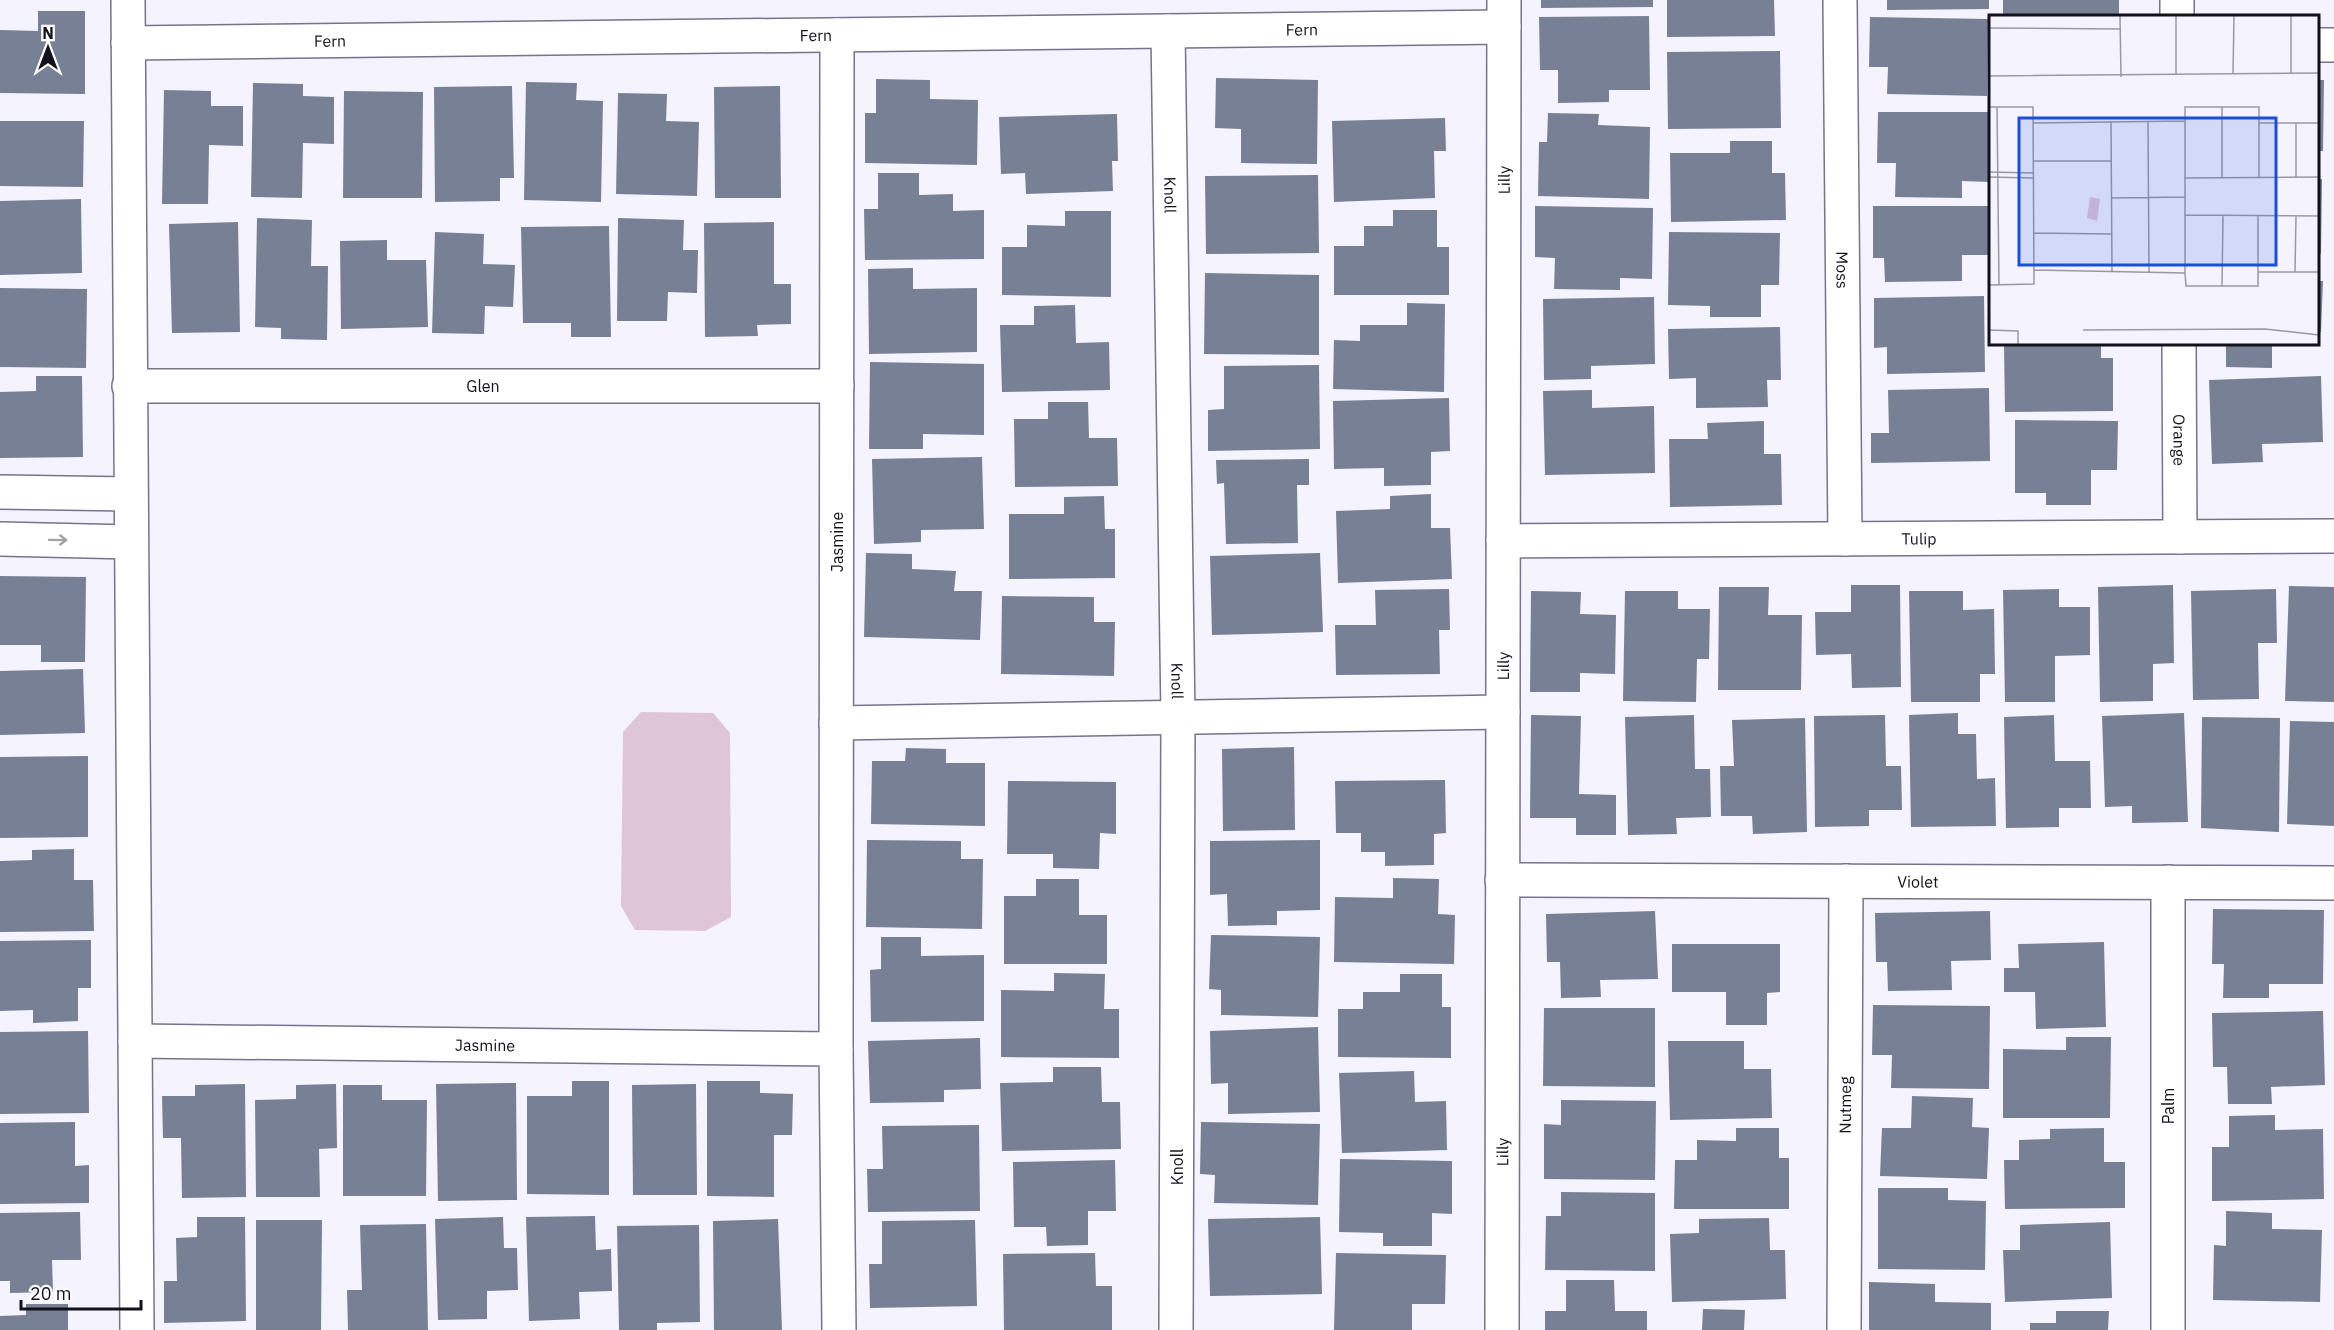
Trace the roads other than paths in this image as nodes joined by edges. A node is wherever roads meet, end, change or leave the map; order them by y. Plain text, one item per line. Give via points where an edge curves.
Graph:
1 (128, 0) edge
2 (1840, 0) edge
3 (2176, 0) edge
4 (1504, 14) edge
5 (2177, 15) edge
6 (1168, 31) junction
7 (837, 35) junction
8 (128, 43) junction
9 (2179, 345) edge
10 (129, 386) junction
11 (837, 386) junction
12 (0, 492) edge
13 (130, 494) junction
14 (2334, 536) edge
15 (2180, 537) junction
16 (0, 539) edge
17 (1845, 539) junction
18 (1503, 541) junction
19 (131, 542) junction
20 (1503, 712) junction
21 (1178, 717) junction
22 (836, 723) junction
23 (1502, 880) junction
24 (1846, 881) junction
25 (2168, 882) junction
26 (2334, 883) edge
27 (135, 1041) junction
28 (836, 1049) junction
29 (137, 1330) edge
30 (839, 1330) edge
31 (1176, 1330) edge
32 (1502, 1330) edge
33 (1844, 1330) edge
34 (2168, 1330) edge

1 - 8 street
2 - 17 street, Moss
3 - 5 street
4 - 6 street, Fern
4 - 18 street, Lilly
6 - 7 street, Fern
6 - 21 street, Knoll
7 - 8 street, Fern
7 - 11 street, Jasmine
8 - 10 street
9 - 15 street, Orange
10 - 11 street, Glen
10 - 13 street
11 - 22 street, Jasmine
12 - 13 street
13 - 19 street
14 - 15 street, Tulip
15 - 17 street, Tulip
16 -> 19 street
17 - 18 street, Tulip
18 - 20 street, Lilly
19 - 27 street
20 - 21 street
20 - 23 street, Lilly
21 - 22 street
21 - 31 street, Knoll
22 - 28 street, Jasmine
23 - 24 street, Violet
23 - 32 street, Lilly
24 - 25 street, Violet
24 - 33 street, Nutmeg
25 - 26 street, Violet
25 - 34 street, Palm
27 - 28 street, Jasmine
27 - 29 street
28 - 30 street, Jasmine

